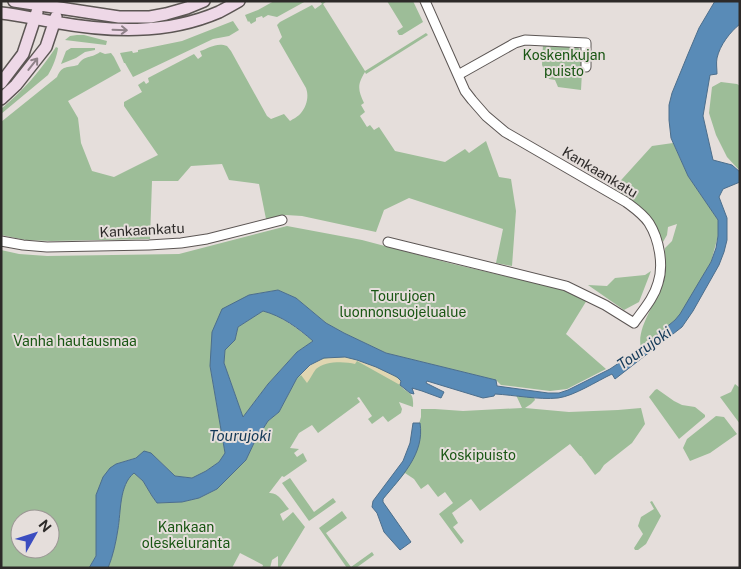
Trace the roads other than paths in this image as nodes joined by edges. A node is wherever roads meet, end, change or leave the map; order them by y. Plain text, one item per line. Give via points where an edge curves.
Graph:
1 (14, 1) edge
2 (204, 1) edge
3 (239, 1) edge
4 (425, 1) edge
5 (38, 6) junction
6 (58, 8) junction
7 (1, 13) edge
8 (35, 19) junction
9 (55, 23) junction
10 (586, 66) dead end
11 (458, 75) junction
12 (1, 83) edge
13 (1, 99) edge
14 (282, 220) dead end
15 (1, 242) edge
16 (388, 242) dead end

1 - 5 main road
2 - 6 main road via 150,17 119,17
9 -> 3 main road via 117,30 164,28 207,17
4 - 11 street, Kankaankatu
5 - 6 main road
5 - 8 main road
6 - 9 main road
7 - 8 main road
8 - 9 main road
8 - 12 main road via 23,54
13 -> 9 main road via 46,47
10 - 11 street via 586,43 525,40
11 - 16 street, Kankaankatu via 472,100 505,132 640,212 648,222 658,247 661,267 658,283 634,322 566,286
14 - 15 street, Kankaankatu via 181,243 47,247

